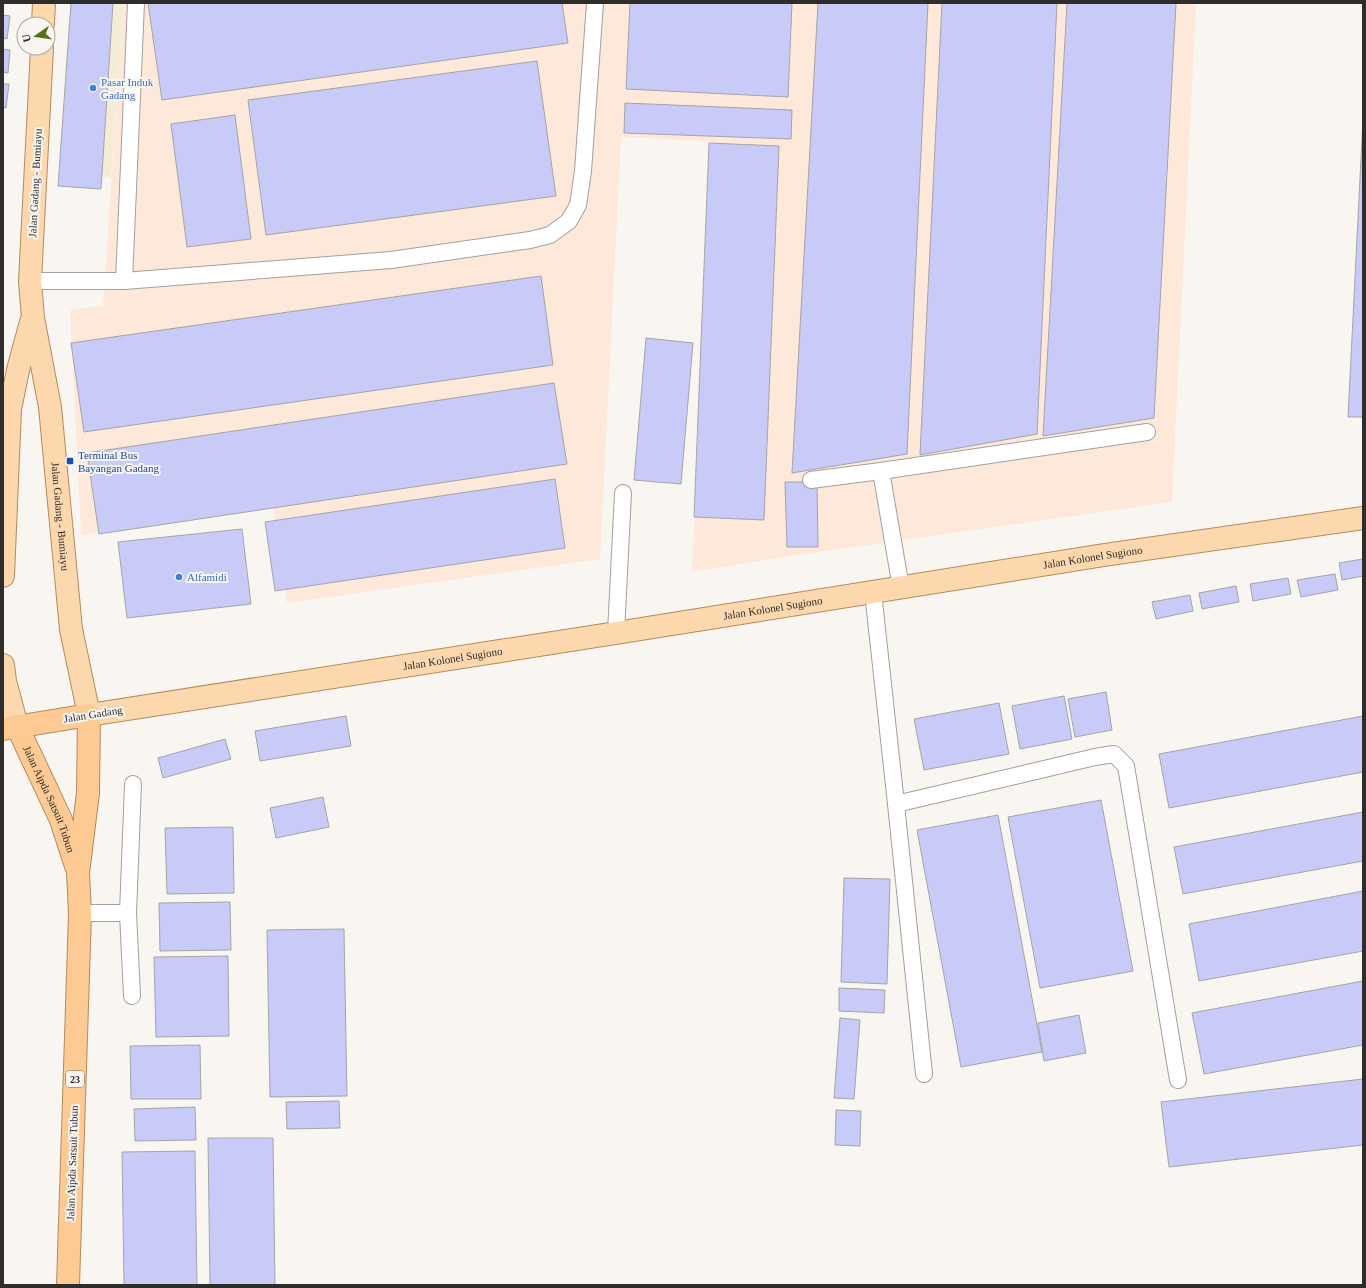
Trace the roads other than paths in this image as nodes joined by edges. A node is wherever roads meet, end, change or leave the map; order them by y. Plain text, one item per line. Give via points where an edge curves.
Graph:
1 (44, 3) edge
2 (136, 3) edge
3 (595, 3) edge
4 (43, 16) edge
5 (42, 56) edge
6 (30, 281) junction
7 (124, 281) junction
8 (32, 318) junction
9 (1148, 432) dead end
10 (881, 471) junction
11 (811, 480) dead end
12 (623, 493) dead end
13 (1363, 518) edge
14 (3, 576) edge
15 (901, 588) junction
16 (873, 592) junction
17 (616, 633) junction
18 (3, 665) edge
19 (183, 700) joint
20 (89, 715) junction
21 (10, 727) edge
22 (133, 784) dead end
23 (896, 804) junction
24 (78, 873) junction
25 (80, 913) junction
26 (128, 913) junction
27 (132, 996) dead end
28 (924, 1074) dead end
29 (1178, 1080) dead end
30 (68, 1285) edge

1 - 4 main road
2 - 7 lane
3 - 7 lane via 583,172 578,205 570,221 550,235 391,260
5 - 6 main road, Jalan Gadang - Bumiayu
6 - 7 lane
6 - 8 main road, Jalan Gadang - Bumiayu
8 - 14 main road, Jalan Gadang - Bumiayu via 10,409
8 - 20 main road, Jalan Gadang - Bumiayu via 50,407 71,629
9 - 10 lane
10 - 11 lane
10 - 15 lane
12 - 17 lane
13 - 15 main road, Jalan Kolonel Sugiono via 1104,555
15 - 16 main road, Jalan Kolonel Sugiono
16 - 17 main road, Jalan Kolonel Sugiono
16 - 23 lane
17 - 19 main road, Jalan Kolonel Sugiono
18 - 21 main road
19 - 20 main road, Jalan Gadang
20 - 21 highway, Jalan Gadang
20 - 24 highway, Jalan Aipda Satsuit Tubun / 23 via 88,794
21 - 24 highway, Jalan Aipda Satsuit Tubun / 23 via 61,820
22 - 26 lane
23 - 28 lane
23 - 29 lane via 1114,754 1126,766
24 - 25 highway, Jalan Aipda Satsuit Tubun / 23
25 - 26 lane
25 - 30 highway, Jalan Aipda Satsuit Tubun / 23
26 - 27 lane

